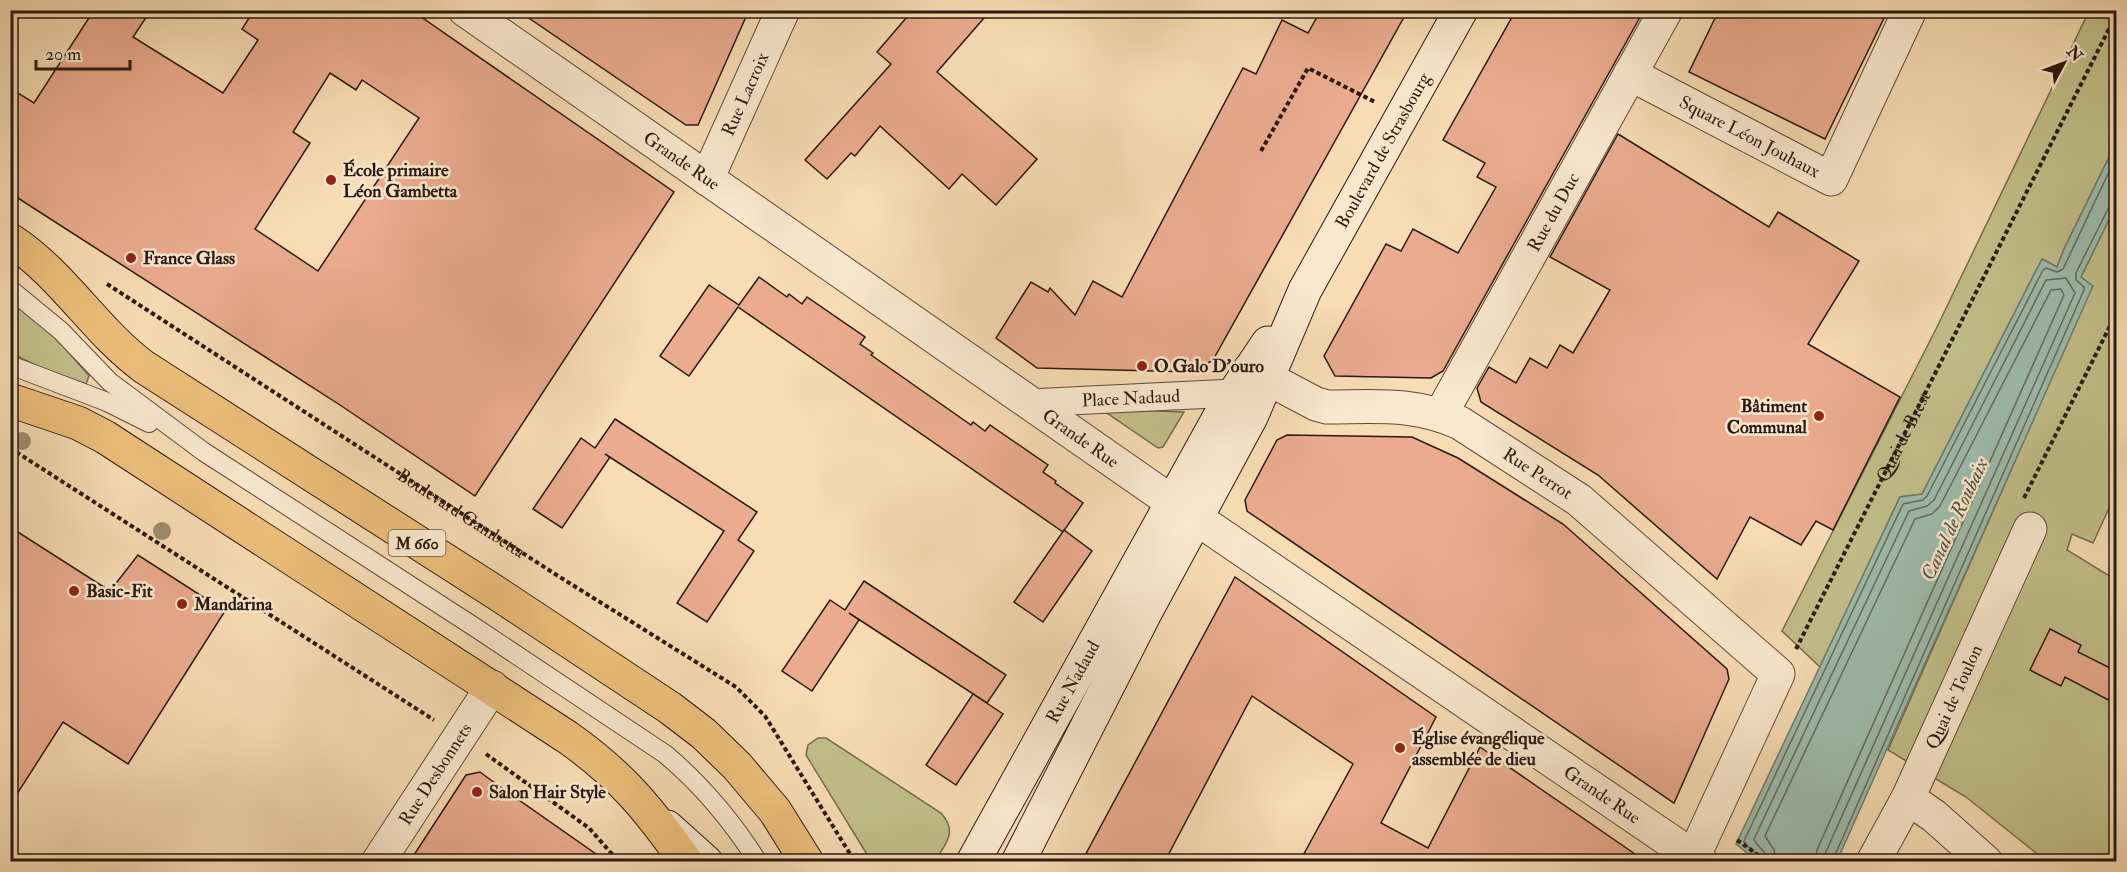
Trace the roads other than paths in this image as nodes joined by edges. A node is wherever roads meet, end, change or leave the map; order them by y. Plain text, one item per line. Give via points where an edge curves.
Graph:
1 (465, 10) edge
2 (783, 10) edge
3 (1461, 10) edge
4 (1666, 10) edge
5 (1910, 10) edge
6 (1630, 74) junction
7 (707, 179) junction
8 (10, 240) edge
9 (10, 289) edge
10 (10, 365) edge
11 (1250, 380) junction
12 (10, 400) edge
13 (1029, 403) junction
14 (1441, 414) junction
15 (204, 452) junction
16 (1184, 510) junction
17 (2030, 530) dead end
18 (492, 687) junction
19 (1908, 798) junction
20 (648, 810) junction
21 (1695, 860) edge
22 (378, 861) edge
23 (686, 861) edge
24 (706, 861) edge
25 (758, 861) edge
26 (807, 861) edge
27 (973, 861) edge
28 (1018, 861) edge
29 (1873, 861) edge
30 (1986, 861) edge

1 - 7 street, Grande Rue
2 - 7 street, Rue Lacroix
3 - 11 street, Boulevard de Strasbourg via 1305,290
4 - 6 street, Rue du Duc
5 - 6 street, Square Léon Jouhaux via 1831,179
6 - 14 street, Rue du Duc
7 - 13 street, Grande Rue
8 - 26 main road, M 660 via 51,271 105,334 144,367 498,594 685,720 751,782
9 - 15 lane via 61,331 110,382
10 - 15 lane via 107,402
11 - 13 street, Place Nadaud
11 - 14 street, Rue Perrot via 1327,406 1408,407
11 - 16 street, Boulevard de Strasbourg
12 - 18 main road via 78,423 105,437
13 - 16 street, Grande Rue
14 - 21 street, Rue Perrot via 1579,500 1778,674
15 - 25 lane via 665,754 719,807
16 - 21 street, Grande Rue
16 - 27 street, Rue Nadaud
16 - 28 street, Rue Nadaud via 1145,613
17 - 19 street, Quai de Toulon
18 - 20 main road via 594,756
18 - 22 street, Rue Desbonnets
19 - 29 street, Quai de Toulon
19 - 30 street
20 - 23 main road
20 - 24 street

